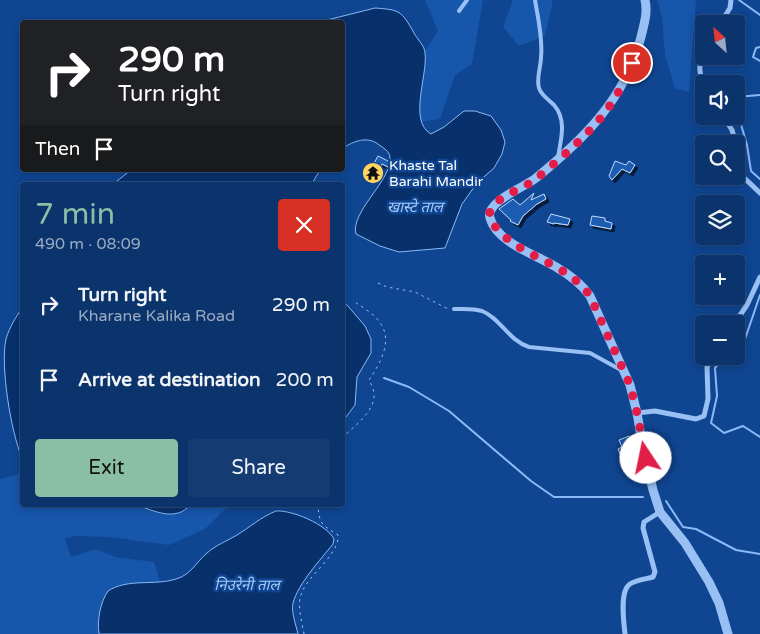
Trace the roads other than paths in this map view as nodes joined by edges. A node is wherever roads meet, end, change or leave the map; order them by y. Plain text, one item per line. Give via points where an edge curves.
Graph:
1 (467, 0) edge
2 (535, 0) edge
3 (645, 0) edge
4 (731, 0) edge
5 (459, 11) dead end
6 (726, 15) edge
7 (558, 159) junction
8 (745, 179) edge
9 (760, 193) edge
10 (760, 277) edge
11 (454, 309) road end
12 (740, 315) edge
13 (709, 365) edge
14 (623, 371) junction
15 (637, 413) junction
16 (660, 512) junction
17 (625, 634) edge
18 (728, 634) edge

1 - 5 lane
2 - 7 lane via 542,56 539,88 561,116
3 - 7 street via 646,19 622,85 589,130
4 - 6 street
7 - 14 street via 534,180 495,204 489,216 511,243 568,274 585,288
8 - 9 street
10 - 12 street
11 - 14 lane via 483,312 529,347 590,353
13 - 15 street via 704,416 696,419 655,411
14 - 15 street
15 - 16 street
16 - 17 street via 644,522 643,528 656,572 627,588 622,608
16 - 18 street via 685,543 709,582

